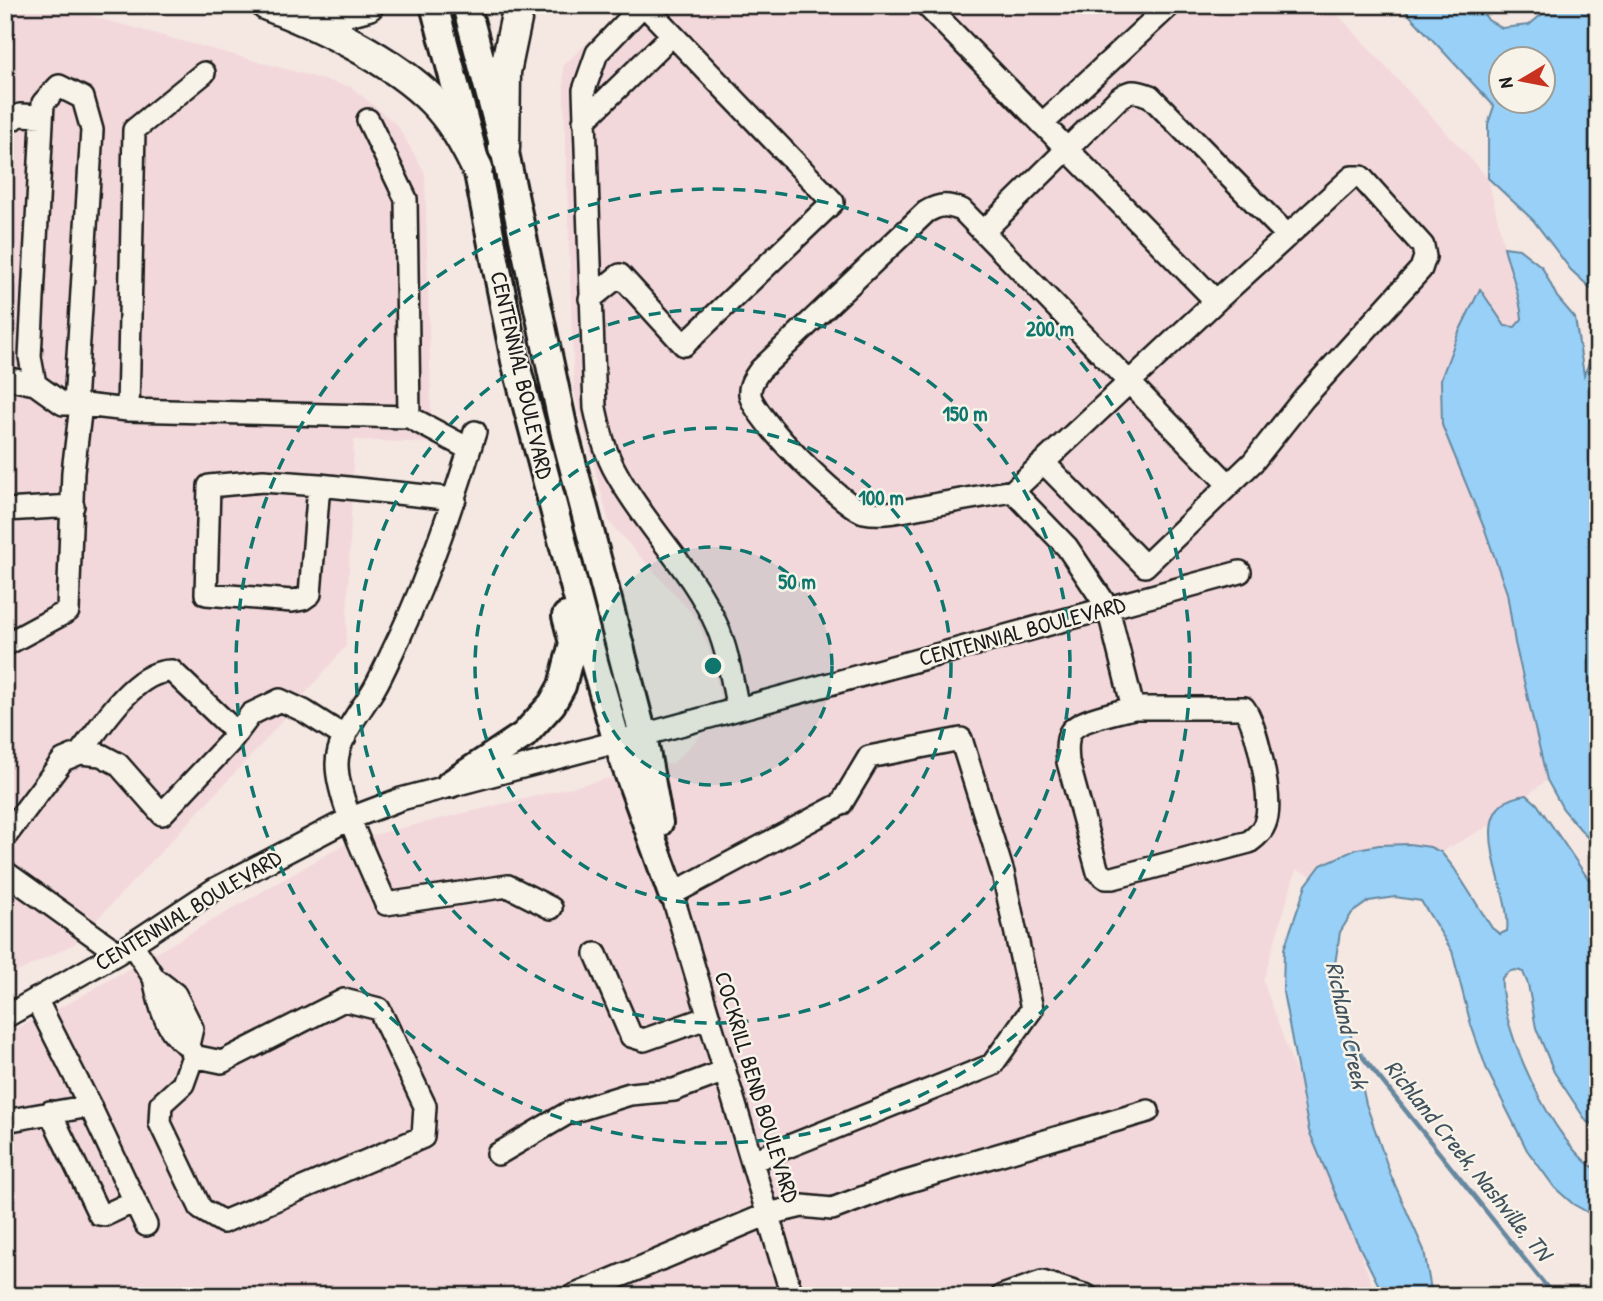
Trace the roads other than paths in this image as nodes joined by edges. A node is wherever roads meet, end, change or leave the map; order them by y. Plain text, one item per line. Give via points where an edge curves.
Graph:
1 (368, 5) edge
2 (434, 5) edge
3 (466, 5) edge
4 (519, 5) edge
5 (644, 5) edge
6 (926, 5) edge
7 (1170, 5) edge
8 (277, 9) edge
9 (672, 35) junction
10 (204, 73) dead end
11 (42, 116) junction
12 (369, 120) dead end
13 (584, 121) junction
14 (5, 123) edge
15 (1042, 124) junction
16 (505, 148) junction
17 (1067, 149) junction
18 (477, 168) junction
19 (983, 232) junction
20 (1287, 236) junction
21 (590, 299) junction
22 (1216, 301) junction
23 (515, 361) junction
24 (5, 378) edge
25 (1132, 382) junction
26 (35, 384) junction
27 (78, 405) junction
28 (128, 410) junction
29 (409, 417) junction
30 (1043, 462) junction
31 (319, 485) junction
32 (1230, 485) junction
33 (1013, 491) junction
34 (455, 499) junction
35 (73, 506) junction
36 (5, 510) edge
37 (1145, 566) junction
38 (1240, 572) dead end
39 (1154, 595) junction
40 (1108, 608) junction
41 (5, 645) edge
42 (1133, 708) junction
43 (737, 709) junction
44 (237, 733) junction
45 (643, 736) junction
46 (345, 737) junction
47 (617, 742) junction
48 (80, 753) junction
49 (450, 784) junction
50 (351, 818) junction
51 (5, 837) edge
52 (5, 872) edge
53 (672, 894) junction
54 (551, 908) dead end
55 (125, 948) junction
56 (596, 954) dead end
57 (36, 999) junction
58 (5, 1017) edge
59 (709, 1017) junction
60 (190, 1051) junction
61 (725, 1070) junction
62 (90, 1106) junction
63 (1148, 1111) dead end
64 (50, 1112) junction
65 (5, 1121) edge
66 (498, 1154) dead end
67 (752, 1161) junction
68 (135, 1201) junction
69 (768, 1214) junction
70 (146, 1225) dead end
71 (573, 1296) edge
72 (792, 1296) edge
73 (1002, 1296) edge
74 (1087, 1296) edge

1 - 8 highway via 320,18
2 - 18 main road, CENTENNIAL BOULEVARD
3 - 16 main road, CENTENNIAL BOULEVARD
4 - 16 highway via 505,72
5 - 9 street
5 - 13 street via 597,53 584,90
6 - 15 street
7 - 15 street
8 - 18 highway via 401,73 434,101
9 - 13 street
9 - 21 street via 833,202 684,345 620,275
10 - 28 street via 134,130
11 - 14 street via 20,115
11 - 26 street via 30,357
11 - 27 street via 43,103 59,86 83,98 92,130
12 - 29 street via 406,199
13 - 21 street
15 - 17 street
16 - 45 main road, CENTENNIAL BOULEVARD via 565,435
17 - 19 street
17 - 20 street via 1128,92 1150,96
17 - 22 street
18 - 23 main road, CENTENNIAL BOULEVARD
19 - 25 street
19 - 33 street via 962,210 948,204 926,212 760,370 749,393 757,412 822,482 864,512 887,513
20 - 22 street
20 - 32 street via 1352,177 1361,177 1423,246 1425,257 1421,269
21 - 43 street via 593,387 608,454 617,475 708,608 726,653
22 - 25 street
23 - 47 main road, CENTENNIAL BOULEVARD
23 - 49 main road via 523,448 573,643 562,686 540,720
24 - 26 street
25 - 30 street
25 - 32 street
26 - 27 street via 63,404
27 - 28 street
27 - 35 street
28 - 29 street
29 - 34 street via 472,441
30 - 33 street
30 - 37 street
31 - 31 street via 310,594 292,601 206,594 209,486 263,481
31 - 34 street
32 - 37 street
33 - 40 street via 1067,547
34 - 46 street via 422,589 378,683
35 - 36 street
35 - 41 street via 68,611
37 - 39 street
38 - 39 street, CENTENNIAL BOULEVARD
39 - 40 street, CENTENNIAL BOULEVARD
40 - 42 street
40 - 43 street, CENTENNIAL BOULEVARD
42 - 42 street via 1078,724 1067,743 1098,872 1113,878 1249,842 1257,836 1267,814 1267,791 1252,719 1244,708
43 - 45 street, CENTENNIAL BOULEVARD
44 - 46 street via 251,714 280,700
44 - 48 street via 163,814 118,764 101,755
44 - 48 street via 172,671 162,671 137,683
45 - 47 street, CENTENNIAL BOULEVARD
45 - 53 main road, CENTENNIAL BOULEVARD
46 - 50 street via 337,769
47 - 49 street, CENTENNIAL BOULEVARD
47 - 53 main road, CENTENNIAL BOULEVARD
48 - 51 street via 64,760
49 - 50 street, CENTENNIAL BOULEVARD
50 - 54 street via 386,904 508,886
50 - 55 street, CENTENNIAL BOULEVARD via 215,889
52 - 55 street
53 - 59 street, COCKRILL BEND BOULEVARD
53 - 67 street via 841,804 869,757 961,739 1003,873 1032,1009 992,1066
55 - 57 street, CENTENNIAL BOULEVARD
55 - 60 street via 175,994 192,1028
56 - 59 street via 631,1036 644,1040
57 - 58 street, CENTENNIAL BOULEVARD
57 - 62 street
59 - 61 street, COCKRILL BEND BOULEVARD
60 - 60 street via 183,1084 160,1104 160,1123 201,1209 223,1222 424,1137 425,1106 379,1009 344,1000 222,1062
61 - 66 street via 674,1090 630,1094 568,1113
61 - 67 street, COCKRILL BEND BOULEVARD
62 - 64 street
62 - 68 street
63 - 69 street via 899,1184 832,1209 802,1206
64 - 65 street
64 - 68 street via 99,1214 105,1216
67 - 69 street, COCKRILL BEND BOULEVARD
68 - 70 street
69 - 71 street
69 - 72 street, COCKRILL BEND BOULEVARD
73 - 74 street via 1042,1282

